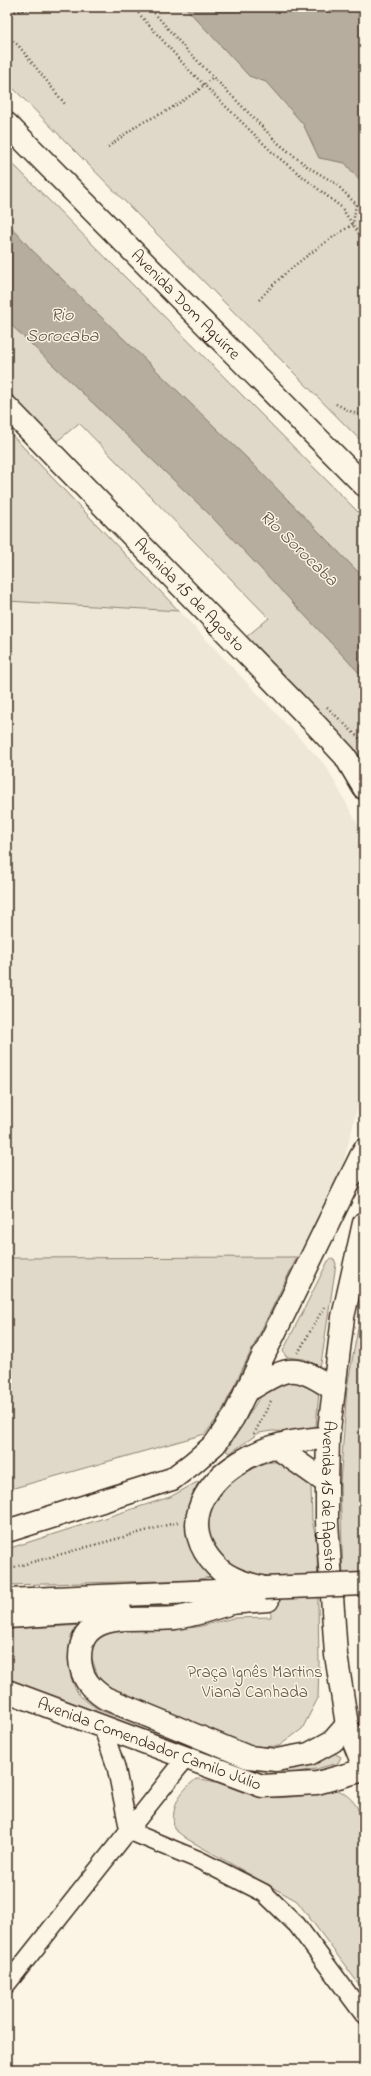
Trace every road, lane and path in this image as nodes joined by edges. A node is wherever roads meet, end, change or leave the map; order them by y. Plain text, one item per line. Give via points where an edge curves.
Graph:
1 (20, 7) edge
2 (40, 7) edge
3 (133, 7) edge
4 (149, 7) edge
5 (22, 11) junction
6 (7, 13) edge
7 (7, 36) edge
8 (213, 77) junction
9 (204, 85) junction
10 (66, 104) dead end
11 (7, 124) edge
12 (108, 147) dead end
13 (356, 204) junction
14 (364, 216) edge
15 (353, 224) junction
16 (364, 241) edge
17 (259, 300) dead end
18 (336, 404) dead end
19 (7, 407) edge
20 (364, 418) edge
21 (364, 485) edge
22 (364, 788) edge
23 (364, 1150) edge
24 (364, 1224) edge
25 (333, 1389) junction
26 (245, 1392) junction
27 (328, 1438) junction
28 (276, 1447) junction
29 (327, 1483) junction
30 (7, 1531) edge
31 (364, 1584) edge
32 (266, 1594) junction
33 (364, 1595) edge
34 (7, 1600) edge
35 (232, 1603) junction
36 (7, 1617) edge
37 (7, 1691) edge
38 (102, 1726) junction
39 (347, 1726) junction
40 (324, 1745) junction
41 (186, 1758) junction
42 (363, 1765) edge
43 (129, 1830) junction
44 (7, 1984) edge
45 (364, 2015) edge

1 - 5 path
2 - 5 path
3 - 9 path
4 - 8 path
5 - 6 path
7 - 10 path via 18,45
8 - 9 path
8 - 13 path via 278,143 308,167 335,183
9 - 12 path via 167,111 139,124
9 - 15 path via 274,154 342,207
11 - 21 main road, Avenida Dom Aguirre
13 - 14 path
13 - 15 path
15 - 16 path
15 - 17 path via 287,270
18 - 20 path
19 - 22 main road, Avenida 15 de Agosto via 316,725 345,756
23 - 26 main road
24 - 25 main road, Avenida 15 de Agosto via 343,1317
25 - 26 main road via 307,1373 288,1370 264,1380
25 - 27 main road, Avenida 15 de Agosto
26 - 30 main road via 233,1418 215,1444 172,1479
27 - 28 main road via 303,1440
27 - 29 main road, Avenida 15 de Agosto
28 - 29 main road
28 - 32 main road via 231,1468 210,1488 196,1515 203,1548 216,1566
29 - 39 main road, Avenida 15 de Agosto via 327,1522 336,1656
31 - 32 main road, bridge
32 - 33 main road
32 - 34 main road
32 - 35 main road
35 - 36 main road
35 - 40 main road via 176,1618 116,1619 94,1627 84,1638 80,1652 83,1677 93,1690 105,1698 248,1757 276,1760 309,1754
37 - 38 main road, Avenida Comendador Camilo Júlio
38 - 41 main road, Avenida Comendador Camilo Júlio
38 - 43 street via 116,1767
39 - 40 main road via 333,1741
39 - 42 main road, Avenida 15 de Agosto
40 - 42 main road via 351,1749
41 - 42 main road, Avenida Comendador Camilo Júlio via 262,1786 317,1783
41 - 43 street
43 - 44 street
43 - 45 street via 199,1860 264,1893 297,1925

